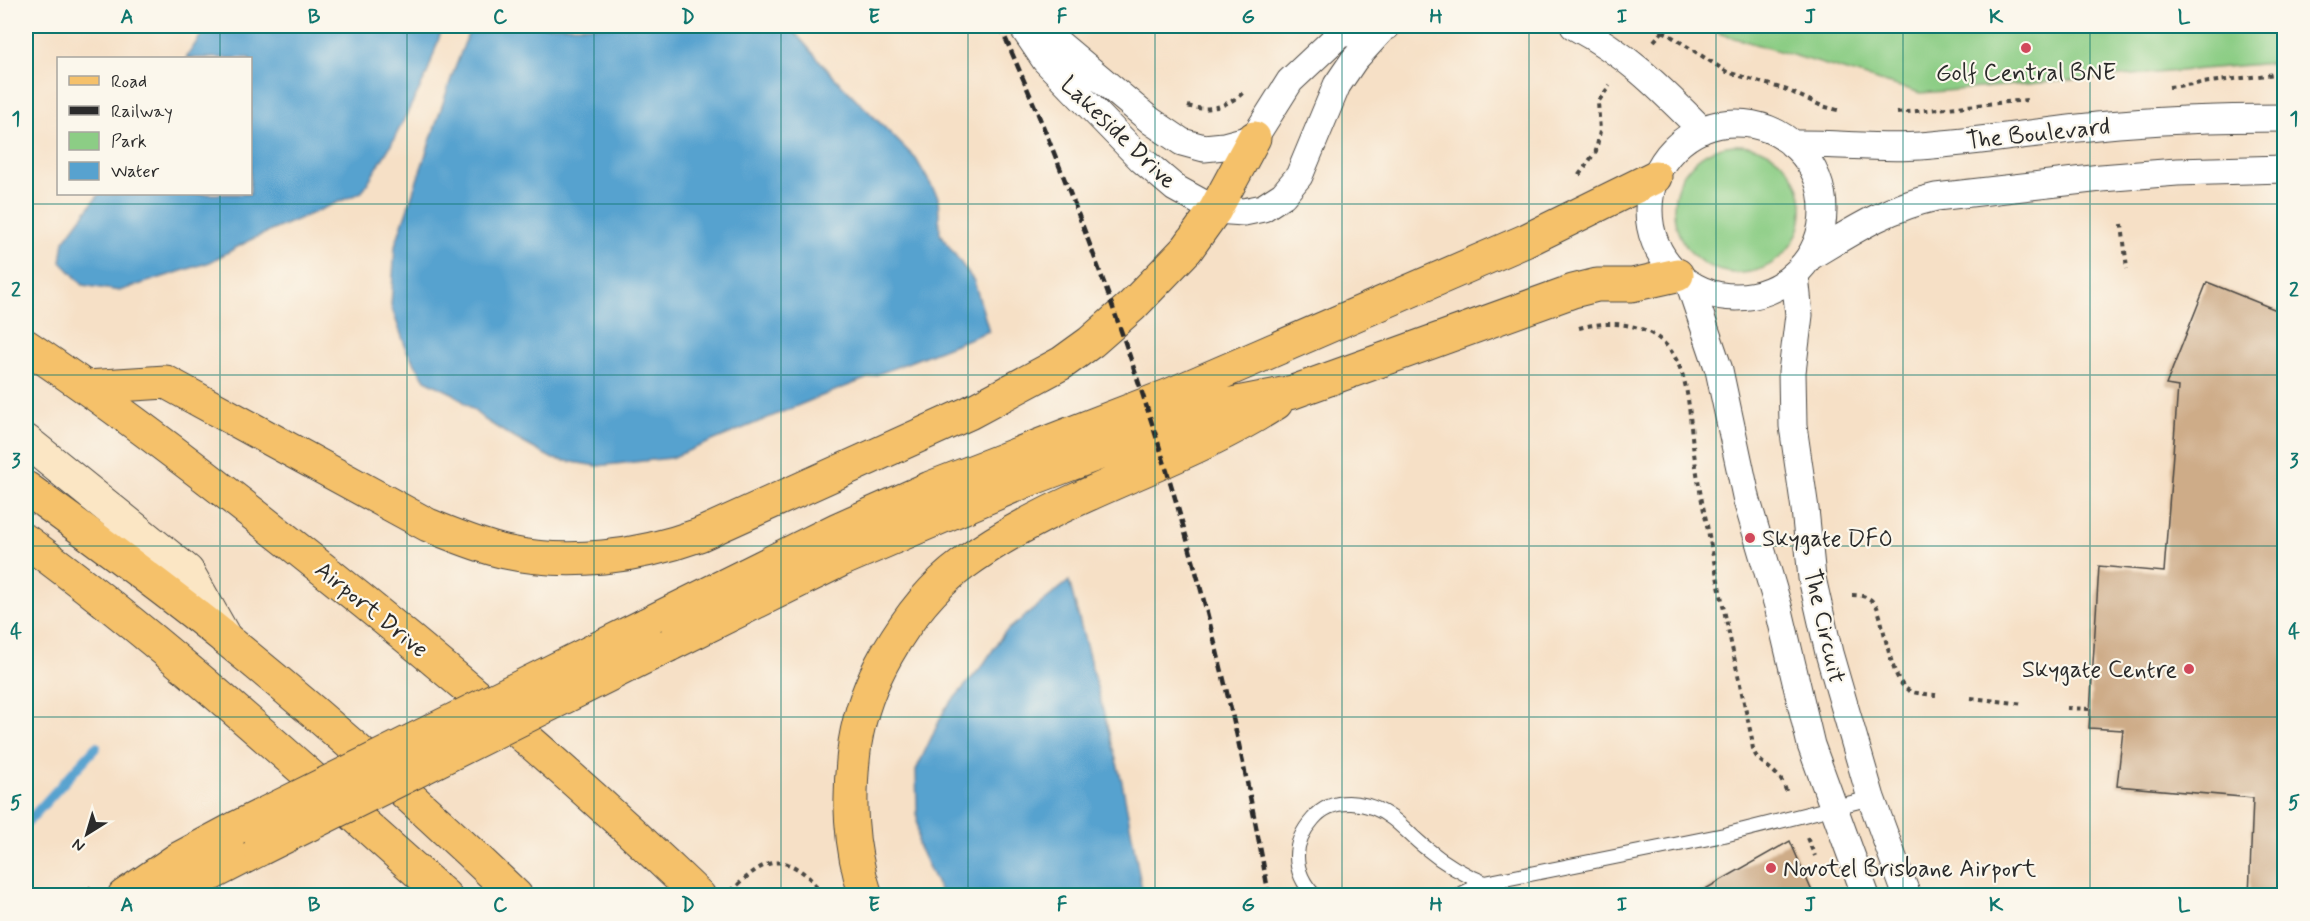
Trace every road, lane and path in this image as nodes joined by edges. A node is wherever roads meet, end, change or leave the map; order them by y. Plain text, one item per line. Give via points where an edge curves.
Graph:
1 (1022, 26) edge
2 (1386, 26) edge
3 (1574, 26) edge
4 (1656, 26) edge
5 (1663, 31) junction
6 (1654, 41) dead end
7 (2284, 73) edge
8 (2161, 88) dead end
9 (1246, 90) dead end
10 (2036, 99) dead end
11 (1181, 103) dead end
12 (1852, 112) dead end
13 (1893, 113) dead end
14 (2284, 118) edge
15 (1702, 130) junction
16 (1254, 138) junction
17 (1792, 144) junction
18 (2284, 169) edge
19 (1655, 177) junction
20 (1215, 210) junction
21 (2122, 224) dead end
22 (1803, 265) junction
23 (2127, 269) dead end
24 (1683, 280) junction
25 (1573, 330) dead end
26 (26, 346) edge
27 (86, 387) junction
28 (1293, 392) junction
29 (26, 441) edge
30 (26, 488) edge
31 (26, 541) edge
32 (1852, 595) dead end
33 (657, 635) junction
34 (226, 639) junction
35 (1936, 695) dead end
36 (1971, 698) dead end
37 (2024, 704) dead end
38 (2067, 708) dead end
39 (2089, 709) dead end
40 (1786, 789) dead end
41 (1871, 798) junction
42 (1833, 809) junction
43 (248, 838) junction
44 (1485, 883) junction
45 (124, 896) edge
46 (176, 896) edge
47 (445, 896) edge
48 (516, 896) edge
49 (699, 896) edge
50 (726, 896) edge
51 (822, 896) edge
52 (866, 896) edge
53 (1316, 896) edge
54 (1458, 896) edge
55 (1866, 896) edge
56 (1907, 896) edge

1 - 16 street, Lakeside Drive via 1057,42 1182,142 1204,148
1 - 20 street, Lakeside Drive via 1045,60 1142,159 1175,188
2 - 16 street, Lakeside Drive via 1340,34 1290,81
2 - 20 street, Lakeside Drive via 1337,85 1299,176 1283,195 1263,208 1244,212
3 - 15 street via 1633,62
4 - 5 path
5 - 6 path
5 - 12 path via 1727,72 1822,106
7 - 8 path
9 - 11 path via 1217,107 1197,109
10 - 13 path
14 - 17 street, The Boulevard via 2100,126 1920,146
15 - 17 street via 1725,124 1749,124
15 - 19 street via 1682,141 1666,157
16 - 20 main road
17 - 22 street via 1808,162 1819,184 1823,209 1820,233
18 - 22 street via 2177,172 1936,197 1883,213
19 - 24 street via 1648,203 1651,230 1660,254
19 - 33 main road via 1525,241 1170,395 1010,455 838,529
20 - 27 main road via 1161,278 1062,363 969,413 699,535 629,554 543,558 466,540 389,505 166,382
21 - 23 path
22 - 24 street via 1771,290 1744,297 1716,296
22 - 41 street, The Circuit via 1792,372 1793,426 1812,578
24 - 28 main road via 1597,285 1550,298
24 - 42 street, The Circuit via 1719,370 1747,501 1776,596 1811,745
25 - 40 path via 1591,325 1636,327 1661,341 1678,364 1687,394 1706,520 1752,751 1762,764 1779,775
26 - 27 main road, Airport Drive
27 - 49 main road, Airport Drive via 230,495 417,644 553,760
28 - 33 main road via 1227,405 1023,482
28 - 52 main road via 1240,426 1065,506 991,545 961,566 915,613 878,670 857,732 850,801 852,840
29 - 34 main road via 187,571
30 - 34 main road
31 - 47 main road via 163,649
32 - 35 path via 1874,601 1899,681 1916,693
33 - 43 main road, bridge
34 - 48 main road via 459,841
36 - 37 path
38 - 39 path
41 - 42 lane
41 - 56 street, The Circuit
42 - 44 lane
42 - 55 street, The Circuit
43 - 45 main road via 178,859
43 - 46 main road
44 - 53 lane via 1459,873 1392,817 1354,802 1328,807 1315,816 1300,839 1300,874
44 - 54 lane
50 - 51 path via 752,872 776,861 788,863 813,880

